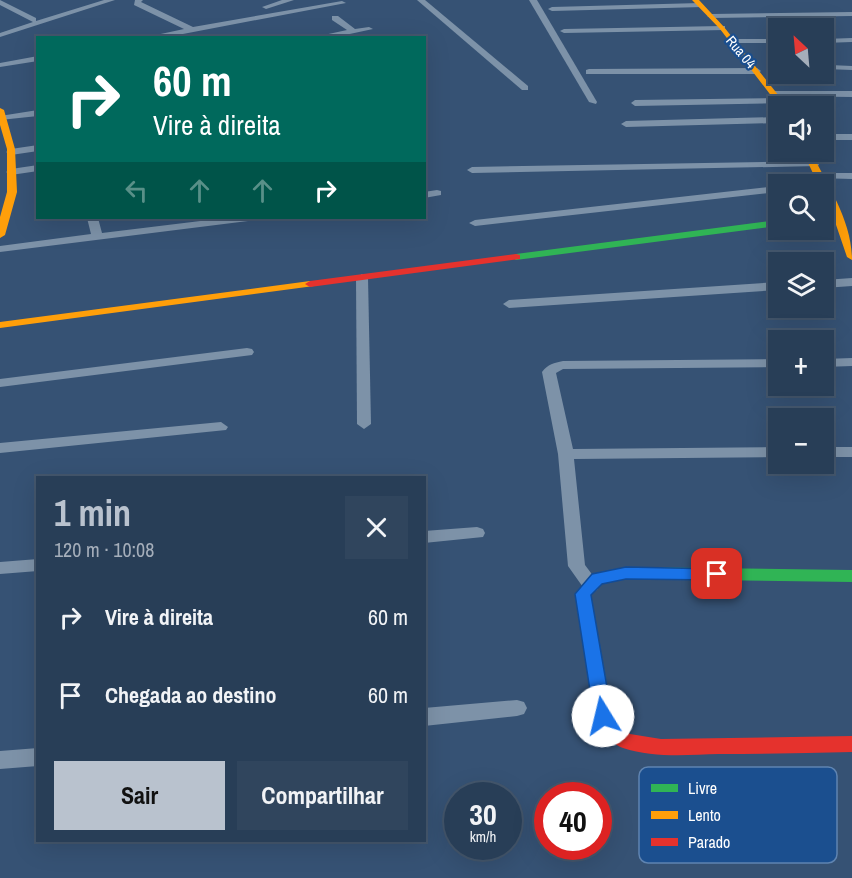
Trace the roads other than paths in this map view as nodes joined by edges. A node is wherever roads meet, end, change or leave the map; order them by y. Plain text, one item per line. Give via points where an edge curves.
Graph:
1 (111, 0) edge
2 (139, 0) edge
3 (290, 0) edge
4 (421, 0) edge
5 (533, 0) edge
6 (0, 2) edge
7 (698, 2) edge
8 (342, 3) dead end
9 (552, 9) dead end
10 (852, 14) edge
11 (711, 16) junction
12 (335, 18) dead end
13 (33, 20) dead end
14 (187, 28) junction
15 (722, 28) junction
16 (369, 30) dead end
17 (564, 31) dead end
18 (354, 32) junction
19 (0, 35) edge
20 (154, 36) edge
21 (327, 36) edge
22 (834, 40) edge
23 (852, 40) edge
24 (732, 41) junction
25 (768, 41) edge
26 (36, 58) edge
27 (0, 65) edge
28 (834, 68) edge
29 (852, 68) edge
30 (757, 71) junction
31 (589, 72) dead end
32 (525, 88) dead end
33 (852, 94) edge
34 (776, 96) edge
35 (831, 96) edge
36 (768, 101) edge
37 (593, 102) dead end
38 (634, 103) dead end
39 (1, 113) edge
40 (36, 113) edge
41 (768, 120) edge
42 (626, 124) dead end
43 (834, 137) edge
44 (852, 137) edge
45 (36, 148) edge
46 (7, 150) edge
47 (36, 168) edge
48 (472, 170) dead end
49 (11, 172) junction
50 (816, 172) edge
51 (852, 176) edge
52 (768, 190) edge
53 (437, 193) dead end
54 (426, 195) edge
55 (838, 216) junction
56 (834, 217) edge
57 (93, 219) edge
58 (240, 219) edge
59 (476, 223) dead end
60 (768, 224) edge
61 (0, 235) edge
62 (97, 237) junction
63 (0, 249) edge
64 (852, 257) edge
65 (362, 278) junction
66 (852, 282) edge
67 (834, 283) edge
68 (768, 287) edge
69 (509, 304) dead end
70 (0, 326) edge
71 (248, 352) dead end
72 (852, 362) edge
73 (768, 363) edge
74 (834, 363) edge
75 (0, 383) edge
76 (364, 423) dead end
77 (220, 427) dead end
78 (0, 448) edge
79 (768, 452) edge
80 (834, 452) edge
81 (852, 452) edge
82 (566, 454) junction
83 (477, 533) dead end
84 (426, 537) edge
85 (36, 565) edge
86 (0, 568) edge
87 (852, 576) edge
88 (591, 585) junction
89 (518, 708) dead end
90 (426, 717) edge
91 (852, 744) edge
92 (36, 757) edge
93 (0, 760) edge

1 - 19 street
2 - 14 street via 137,3
3 - 14 street
4 - 32 street
5 - 37 street
6 - 13 street
7 - 9 street
7 - 11 street, Rua 04
8 - 14 street
10 - 11 street
11 - 15 street, Rua 04
12 - 18 street
14 - 20 street
15 - 17 street
15 - 24 street, Rua 04
16 - 18 street
18 - 21 street
22 - 23 street
24 - 25 street
24 - 30 street, Rua 04
26 - 27 street
28 - 29 street
30 - 31 street
30 - 34 street, Rua 04
33 - 35 street
36 - 38 street
39 - 40 street
39 - 46 street
41 - 42 street
43 - 44 street
45 - 46 street
46 - 49 street
47 - 49 street
48 - 50 street
49 - 61 street via 12,192
50 - 51 street
50 - 55 street
52 - 59 street
53 - 54 street
55 - 56 street
55 - 64 street
57 - 62 street
58 - 62 street
60 - 65 street
62 - 63 street
65 - 70 street
65 - 76 street
66 - 67 street
68 - 69 street
71 - 75 street
72 - 74 street
73 - 82 street via 554,368 549,372
77 - 78 street
79 - 82 street
80 - 81 street
82 - 88 street via 577,566
83 - 84 street
85 - 86 street
87 - 88 street via 626,573 597,579
88 - 91 street via 583,594 603,716 625,741 661,747
89 - 90 street
92 - 93 street

